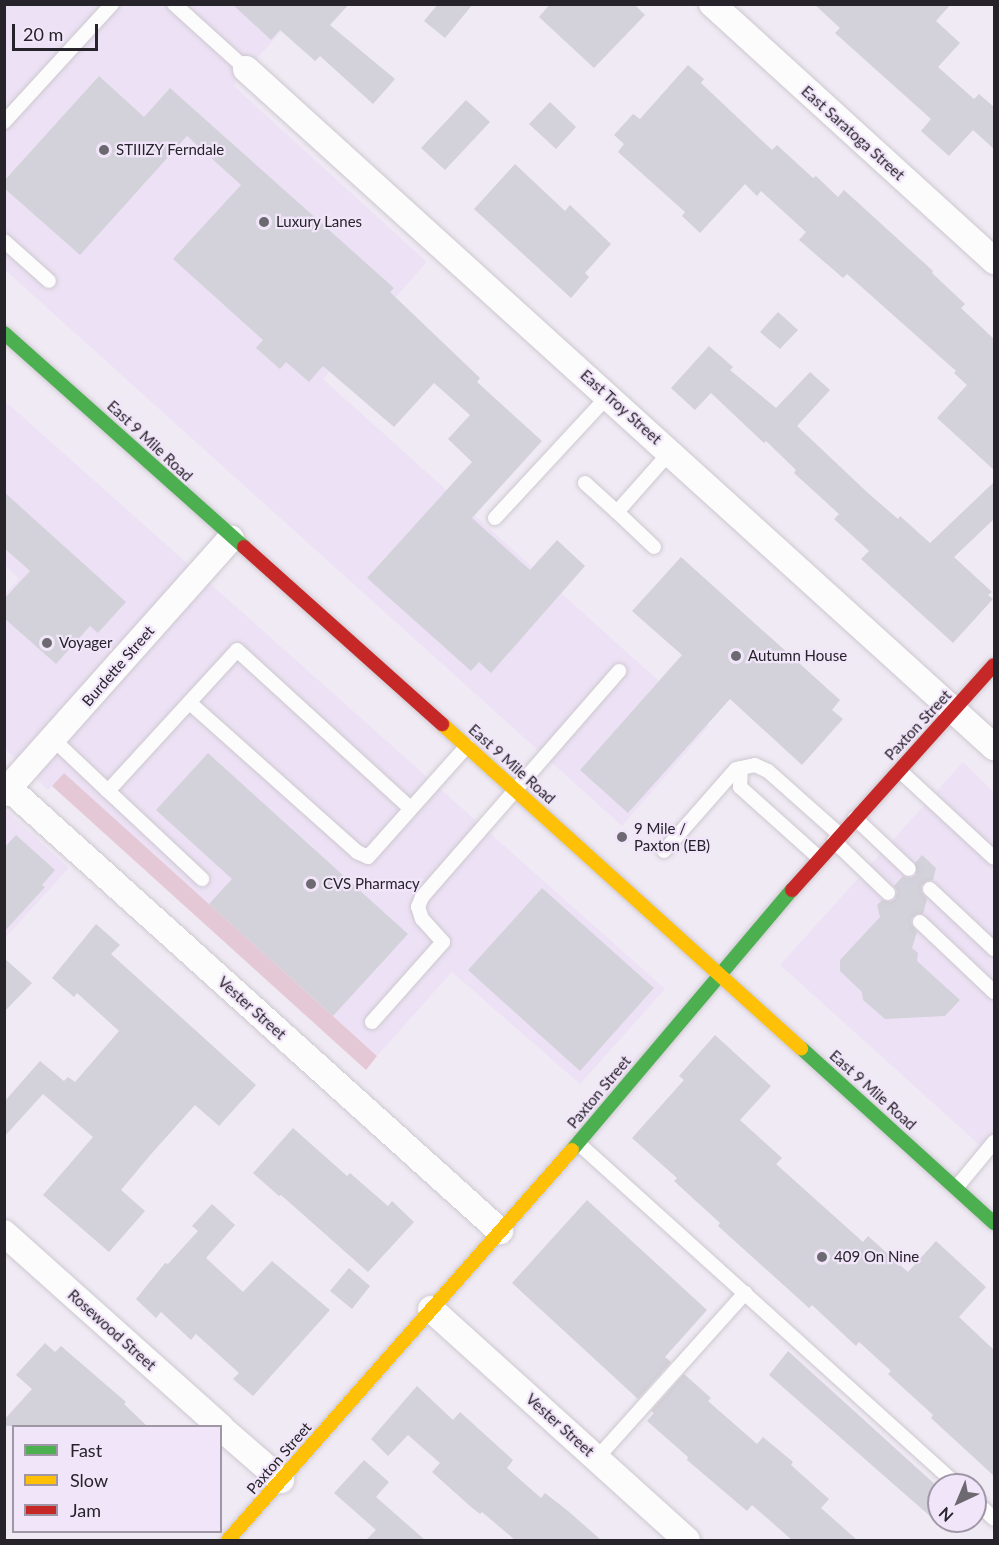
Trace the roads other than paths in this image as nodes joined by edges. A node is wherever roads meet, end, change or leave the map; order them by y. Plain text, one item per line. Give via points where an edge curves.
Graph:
1 (112, 4) edge
2 (174, 4) edge
3 (712, 4) edge
4 (246, 69) joint
5 (4, 122) edge
6 (4, 241) edge
7 (994, 261) edge
8 (49, 281) dead end
9 (4, 333) edge
10 (608, 396) junction
11 (670, 452) junction
12 (585, 483) dead end
13 (617, 513) junction
14 (495, 518) dead end
15 (231, 538) junction
16 (654, 547) dead end
17 (994, 665) edge
18 (619, 671) dead end
19 (190, 703) junction
20 (954, 710) junction
21 (54, 740) junction
22 (467, 746) junction
23 (994, 747) edge
24 (741, 768) junction
25 (899, 770) junction
26 (6, 789) edge
27 (515, 789) junction
28 (108, 790) junction
29 (410, 808) junction
30 (855, 818) junction
31 (837, 838) junction
32 (664, 850) dead end
33 (819, 858) junction
34 (994, 858) edge
35 (909, 869) dead end
36 (202, 879) dead end
37 (930, 889) dead end
38 (888, 893) dead end
39 (920, 922) dead end
40 (994, 949) edge
41 (721, 975) junction
42 (994, 992) edge
43 (372, 1022) dead end
44 (994, 1142) edge
45 (578, 1143) junction
46 (956, 1188) junction
47 (994, 1223) edge
48 (501, 1231) junction
49 (4, 1233) edge
50 (745, 1293) junction
51 (431, 1309) junction
52 (218, 1425) edge
53 (222, 1429) edge
54 (597, 1458) junction
55 (944, 1473) edge
56 (281, 1480) junction
57 (228, 1540) edge
58 (687, 1540) edge

1 - 5 lane
2 - 4 lane
3 - 7 street, East Saratoga Street
4 - 10 street, East Troy Street
6 - 8 lane
9 - 15 main road, East 9 Mile Road
10 - 11 street, East Troy Street
10 - 14 lane
11 - 13 lane
11 - 20 street, East Troy Street
12 - 13 lane
13 - 16 lane
15 - 21 street, Burdette Street
15 - 22 main road, East 9 Mile Road
17 - 20 main road, Paxton Street
18 - 27 lane
19 - 28 lane
19 - 29 lane via 357,852 368,856
19 - 29 lane via 237,650
20 - 23 street, East Troy Street
20 - 25 main road, Paxton Street
21 - 26 street, Burdette Street
21 - 28 lane
22 - 27 main road, East 9 Mile Road
22 - 29 lane
24 - 31 lane via 755,765 768,771
24 - 32 lane
24 - 33 lane via 740,787
25 - 30 main road, Paxton Street
25 - 34 lane
26 - 48 street, Vester Street
27 - 41 main road, East 9 Mile Road
27 - 43 lane via 422,897 418,907 422,919 443,942
28 - 36 lane
30 - 31 main road, Paxton Street
30 - 35 lane
31 - 33 main road, Paxton Street
31 - 38 lane
33 - 41 main road, Paxton Street
37 - 40 lane
39 - 42 lane
41 - 45 main road, Paxton Street
41 - 46 main road, East 9 Mile Road
44 - 46 lane
45 - 48 main road, Paxton Street
45 - 50 lane
46 - 47 main road, East 9 Mile Road
48 - 51 main road, Paxton Street
49 - 52 street, Rosewood Street
50 - 54 lane
50 - 55 lane
51 - 54 street, Vester Street
51 - 56 main road, Paxton Street
53 - 56 street, Rosewood Street
54 - 58 street, Vester Street
56 - 57 main road, Paxton Street

